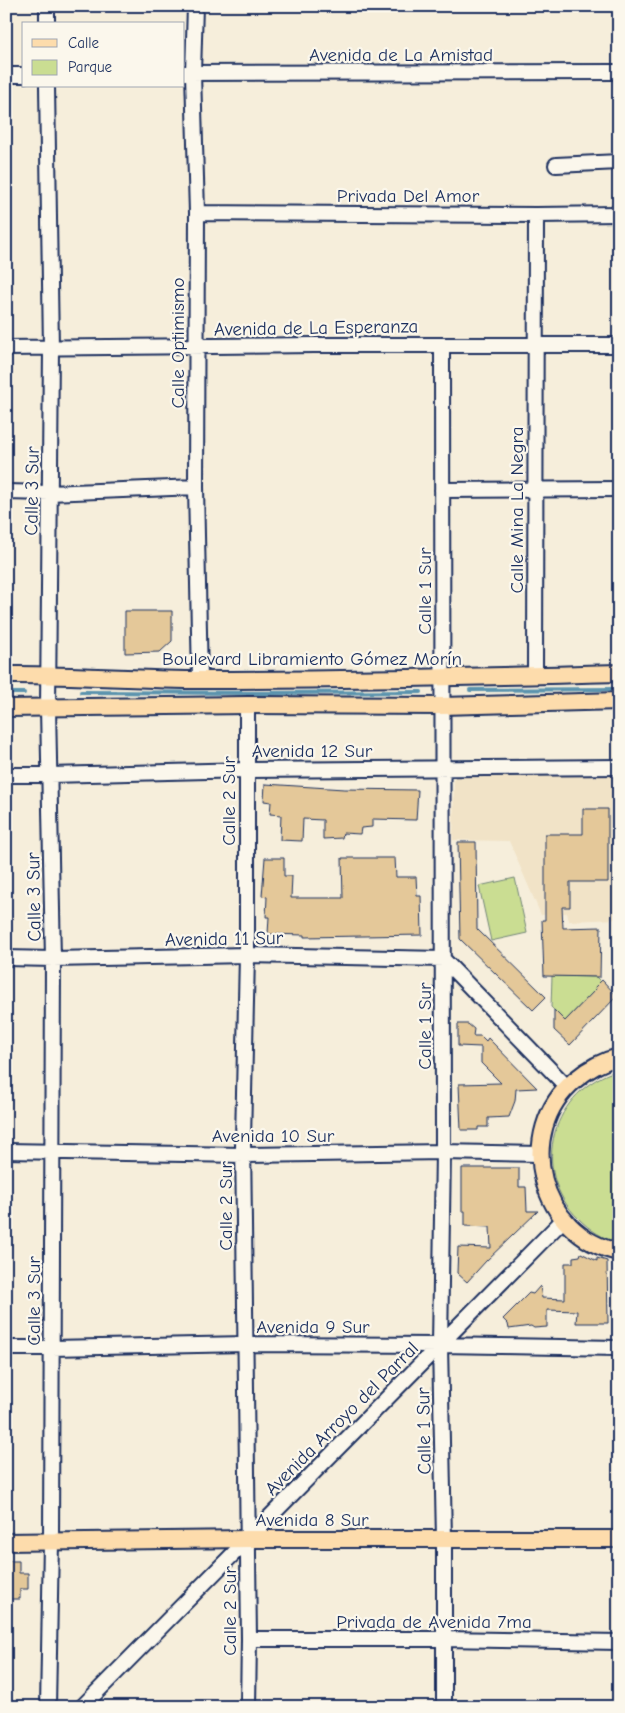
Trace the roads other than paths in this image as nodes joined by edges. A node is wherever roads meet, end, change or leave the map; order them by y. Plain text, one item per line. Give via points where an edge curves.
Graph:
1 (47, 6) edge
2 (195, 6) edge
3 (47, 22) edge
4 (619, 72) edge
5 (189, 73) edge
6 (6, 75) edge
7 (22, 75) edge
8 (47, 88) edge
9 (619, 162) edge
10 (556, 165) dead end
11 (197, 213) junction
12 (619, 214) edge
13 (536, 215) junction
14 (442, 345) junction
15 (535, 345) junction
16 (619, 345) edge
17 (195, 347) junction
18 (6, 348) edge
19 (51, 348) junction
20 (196, 488) junction
21 (619, 489) edge
22 (442, 490) junction
23 (535, 490) junction
24 (6, 492) edge
25 (49, 492) junction
26 (619, 673) edge
27 (6, 675) edge
28 (48, 675) junction
29 (535, 676) junction
30 (442, 679) junction
31 (200, 680) junction
32 (619, 701) edge
33 (247, 705) junction
34 (442, 706) junction
35 (6, 708) edge
36 (48, 708) junction
37 (619, 767) edge
38 (442, 768) junction
39 (247, 770) junction
40 (6, 774) edge
41 (50, 775) junction
42 (246, 955) junction
43 (6, 958) edge
44 (53, 959) junction
45 (443, 959) junction
46 (619, 1057) edge
47 (567, 1087) junction
48 (6, 1151) edge
49 (52, 1151) junction
50 (443, 1152) junction
51 (540, 1154) junction
52 (244, 1155) junction
53 (563, 1220) junction
54 (619, 1252) edge
55 (246, 1344) junction
56 (440, 1345) junction
57 (6, 1348) edge
58 (52, 1348) junction
59 (619, 1348) edge
60 (247, 1539) junction
61 (444, 1539) junction
62 (619, 1539) edge
63 (6, 1542) edge
64 (51, 1542) junction
65 (249, 1639) junction
66 (444, 1639) junction
67 (619, 1642) edge
68 (48, 1707) edge
69 (82, 1707) edge
70 (248, 1707) edge
71 (444, 1707) edge

1 - 3 street
2 - 5 street, Calle Optimismo
4 - 5 street, Avenida de La Amistad
5 - 11 street, Calle Optimismo
6 - 7 street
8 - 19 street, Calle 3 Sur
9 - 10 street
11 - 13 street, Privada Del Amor
11 - 17 street, Calle Optimismo
12 - 13 street, Privada Del Amor
13 - 15 street, Calle Mina La Negra
14 - 15 street, Avenida de La Esperanza
14 - 17 street, Avenida de La Esperanza
14 - 22 street, Calle 1 Sur
15 - 16 street, Avenida de La Esperanza
15 - 23 street, Calle Mina La Negra
17 - 19 street, Avenida de La Esperanza
17 - 20 street, Calle Optimismo
18 - 19 street, Avenida de La Esperanza
19 - 25 street, Calle 3 Sur
20 - 25 street
20 - 31 street, Calle Optimismo
21 - 23 street
22 - 23 street
22 - 30 street, Calle 1 Sur
23 - 29 street, Calle Mina La Negra
24 - 25 street
25 - 28 street, Calle 3 Sur
26 - 29 main road, Boulevard Libramiento Gómez Morín
27 - 28 main road, Boulevard Libramiento Gómez Morín
28 - 31 main road, Boulevard Libramiento Gómez Morín
28 - 36 street, Calle 3 Sur
29 - 30 main road, Boulevard Libramiento Gómez Morín
30 - 31 main road, Boulevard Libramiento Gómez Morín
30 - 34 street, Calle 1 Sur
32 - 34 main road
33 - 34 main road
33 - 36 main road
33 - 39 street, Calle 2 Sur
34 - 38 street, Calle 1 Sur
35 - 36 main road
36 - 41 street, Calle 3 Sur
37 - 38 street, Avenida 12 Sur
38 - 39 street, Avenida 12 Sur
38 - 45 street, Calle 1 Sur
39 - 41 street, Avenida 12 Sur
39 - 42 street, Calle 2 Sur
40 - 41 street, Avenida 12 Sur
41 - 44 street, Calle 3 Sur
42 - 44 street, Avenida 11 Sur
42 - 45 street, Avenida 11 Sur
42 - 52 street, Calle 2 Sur
43 - 44 street, Avenida 11 Sur
44 - 49 street, Calle 3 Sur
45 - 47 street
45 - 50 street, Calle 1 Sur
46 - 47 main road via 586,1070
47 - 51 main road via 549,1114
48 - 49 street, Avenida 10 Sur
49 - 52 street, Avenida 10 Sur
49 - 58 street, Calle 3 Sur
50 - 51 street, Avenida 10 Sur
50 - 52 street, Avenida 10 Sur
50 - 56 street, Calle 1 Sur
51 - 53 main road via 542,1178 550,1200
52 - 55 street, Calle 2 Sur
53 - 54 main road via 583,1238
53 - 56 street, Avenida Arroyo del Parral
55 - 56 street, Avenida 9 Sur
55 - 58 street, Avenida 9 Sur
55 - 60 street, Calle 2 Sur
56 - 59 street, Avenida 9 Sur
56 - 60 street, Avenida Arroyo del Parral
56 - 61 street, Calle 1 Sur
57 - 58 street, Avenida 9 Sur
58 - 64 street, Calle 3 Sur
60 - 61 main road, Avenida 8 Sur
60 - 64 main road, Avenida 8 Sur
60 - 65 street, Calle 2 Sur
60 - 69 street, Avenida Arroyo del Parral
61 - 62 main road, Avenida 8 Sur
61 - 66 street, Calle 1 Sur
63 - 64 main road, Avenida 8 Sur
64 - 68 street, Calle 3 Sur
65 - 66 street, Privada de Avenida 7ma
65 - 70 street, Calle 2 Sur
66 - 67 street, Privada de Avenida 7ma
66 - 71 street, Calle 1 Sur

